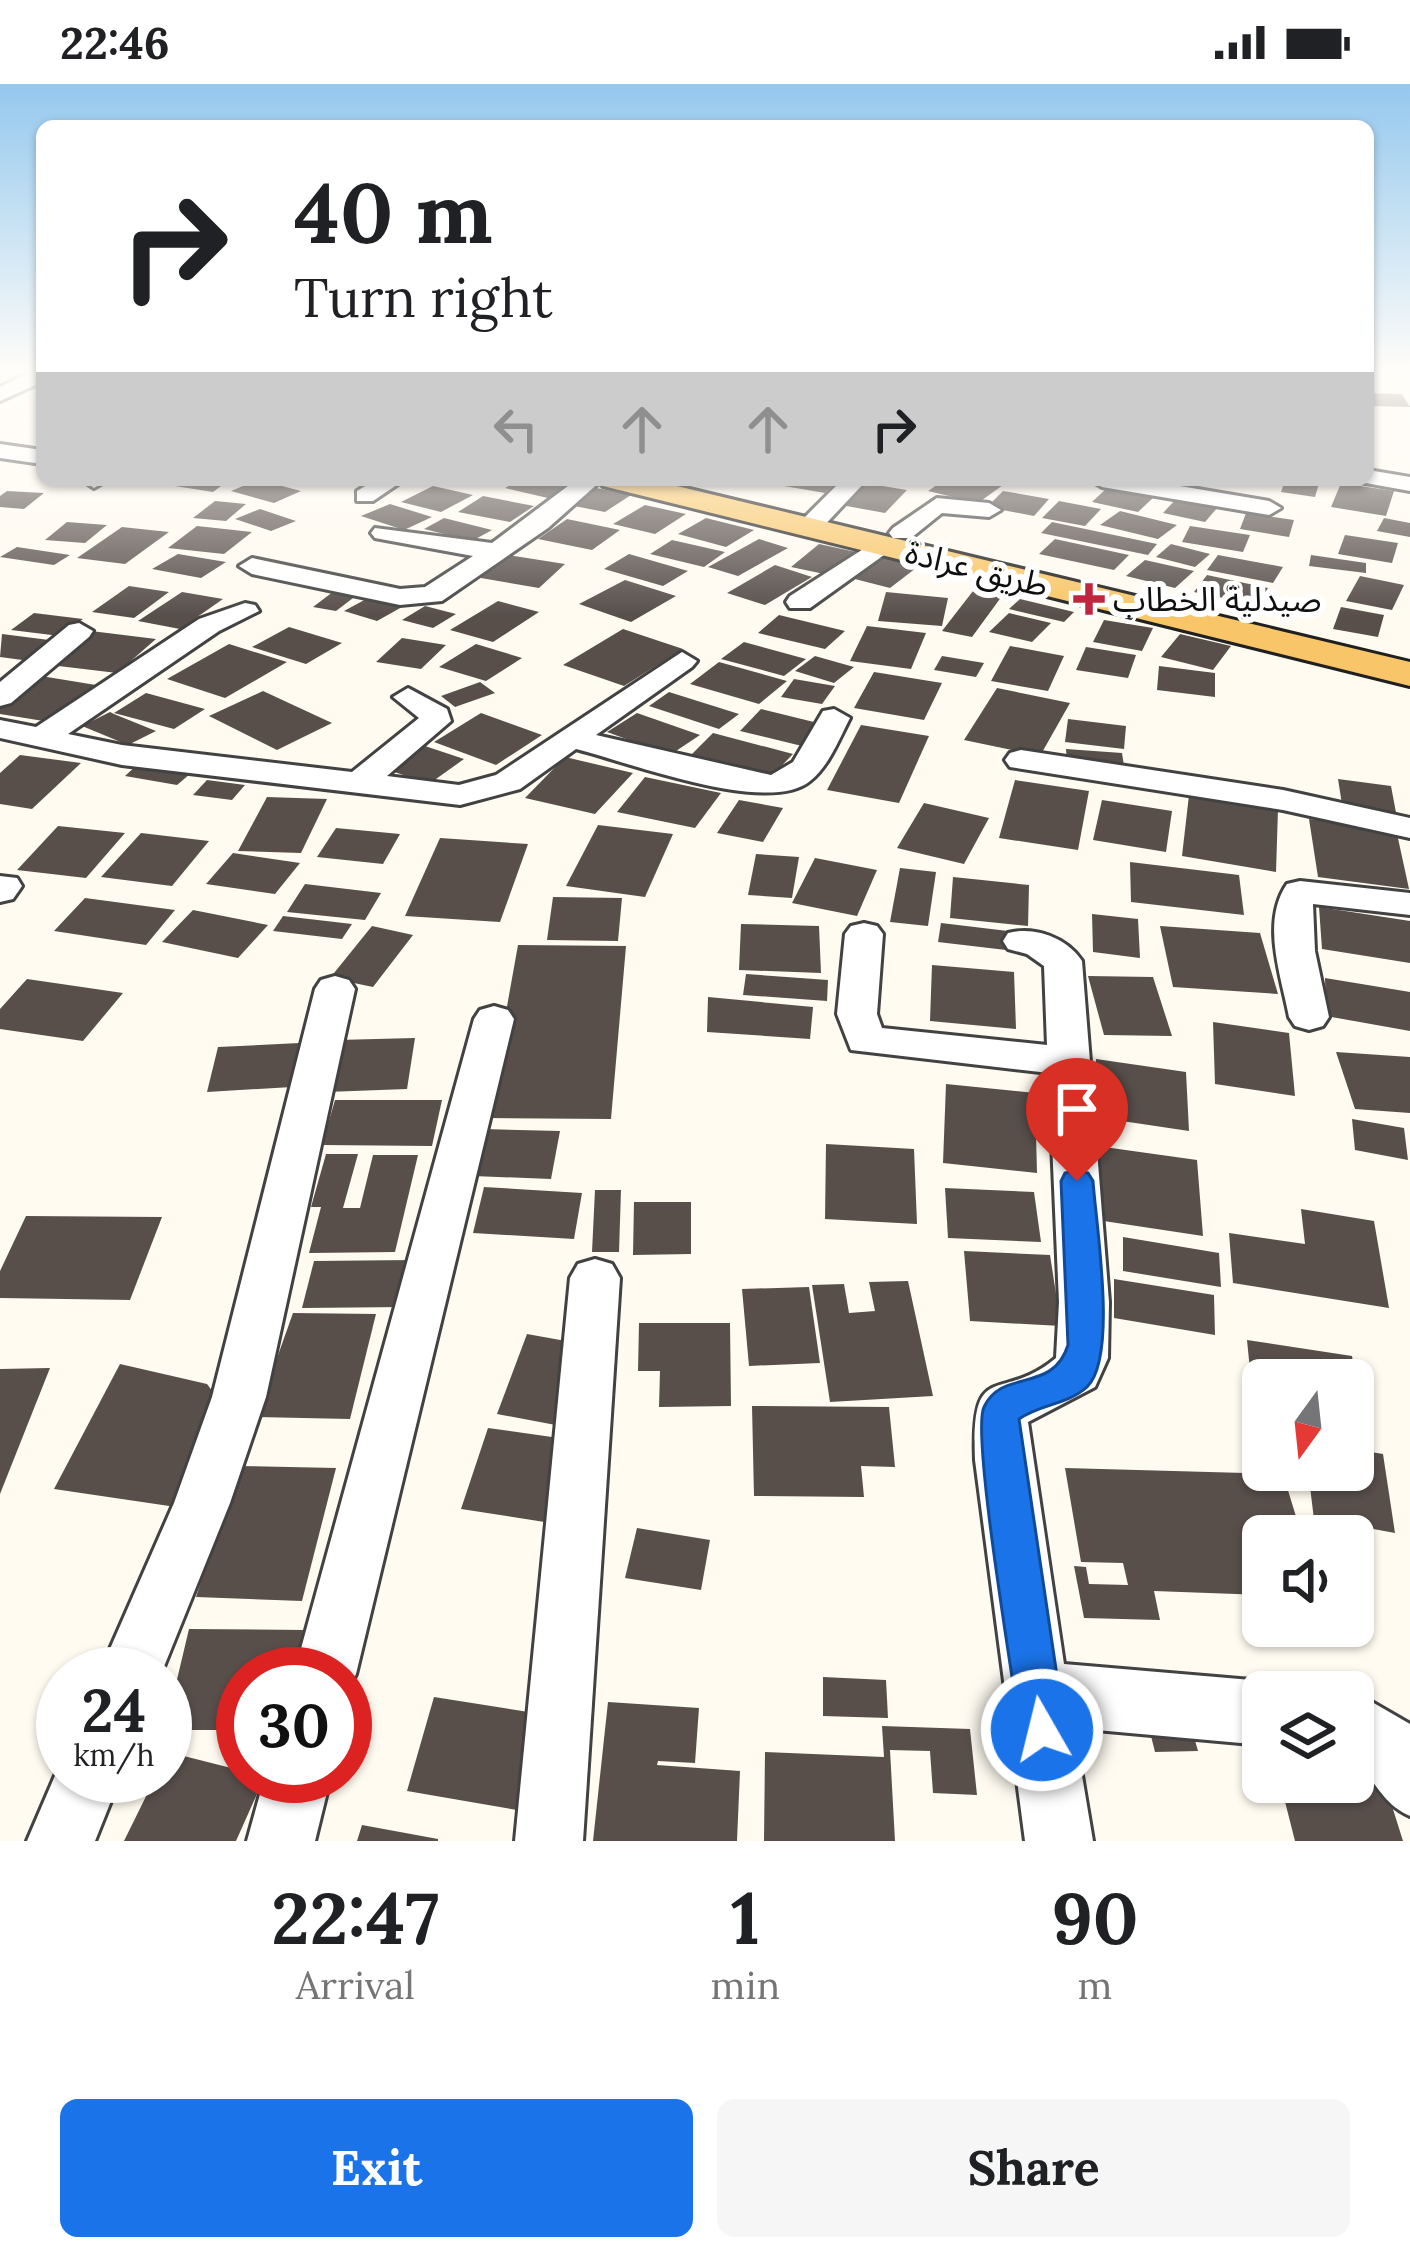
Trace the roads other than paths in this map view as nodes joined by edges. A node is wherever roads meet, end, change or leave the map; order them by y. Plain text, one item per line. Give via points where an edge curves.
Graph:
1 (1374, 478) edge
2 (1410, 484) edge
3 (382, 486) edge
4 (583, 486) edge
5 (648, 486) edge
6 (701, 486) edge
7 (849, 486) edge
8 (1138, 486) edge
9 (365, 496) dead end
10 (765, 507) junction
11 (1269, 508) dead end
12 (988, 510) dead end
13 (817, 520) junction
14 (384, 533) dead end
15 (892, 539) junction
16 (492, 551) junction
17 (252, 566) dead end
18 (800, 602) dead end
19 (244, 611) dead end
20 (79, 631) dead end
21 (1410, 657) edge
22 (682, 661) dead end
23 (1410, 674) edge
24 (0, 697) edge
25 (408, 697) dead end
26 (834, 718) dead end
27 (0, 729) edge
28 (569, 738) junction
29 (40, 739) junction
30 (1022, 760) dead end
31 (357, 785) junction
32 (1410, 828) edge
33 (1410, 904) edge
34 (864, 934) dead end
35 (1022, 941) dead end
36 (335, 989) dead end
37 (1309, 1017) dead end
38 (494, 1019) dead end
39 (1069, 1061) junction
40 (595, 1278) dead end
41 (141, 1647) edge
42 (332, 1647) edge
43 (1037, 1693) junction
44 (1242, 1711) edge
45 (1374, 1734) edge
46 (1410, 1783) edge
47 (77, 1803) edge
48 (291, 1803) edge
49 (61, 1841) edge
50 (281, 1841) edge
51 (549, 1841) edge
52 (1059, 1841) edge

1 - 2 street
3 - 9 street
4 - 16 street
5 - 10 main road, طريق عرادة
6 - 10 main road
7 - 13 street
8 - 11 street
10 - 13 main road, طريق عرادة
12 - 15 street via 937,505
13 - 15 main road, طريق عرادة
14 - 16 street
15 - 18 street
15 - 21 main road
15 - 23 main road, طريق عرادة
16 - 17 street via 445,589 419,598
19 - 29 street via 209,625
20 - 24 street
22 - 28 street
25 - 31 street via 435,721
26 - 28 street via 785,786
27 - 29 street
28 - 31 street via 482,791
29 - 31 street
30 - 32 street
33 - 37 street via 1317,891 1293,899
34 - 39 street via 857,1014 866,1040
35 - 39 street via 1063,962
36 - 41 street via 239,1397
38 - 42 street
39 - 43 street via 1086,1345 1078,1373 1000,1412
40 - 51 street
43 - 44 street
43 - 52 street
45 - 46 street
47 - 49 street
48 - 50 street

